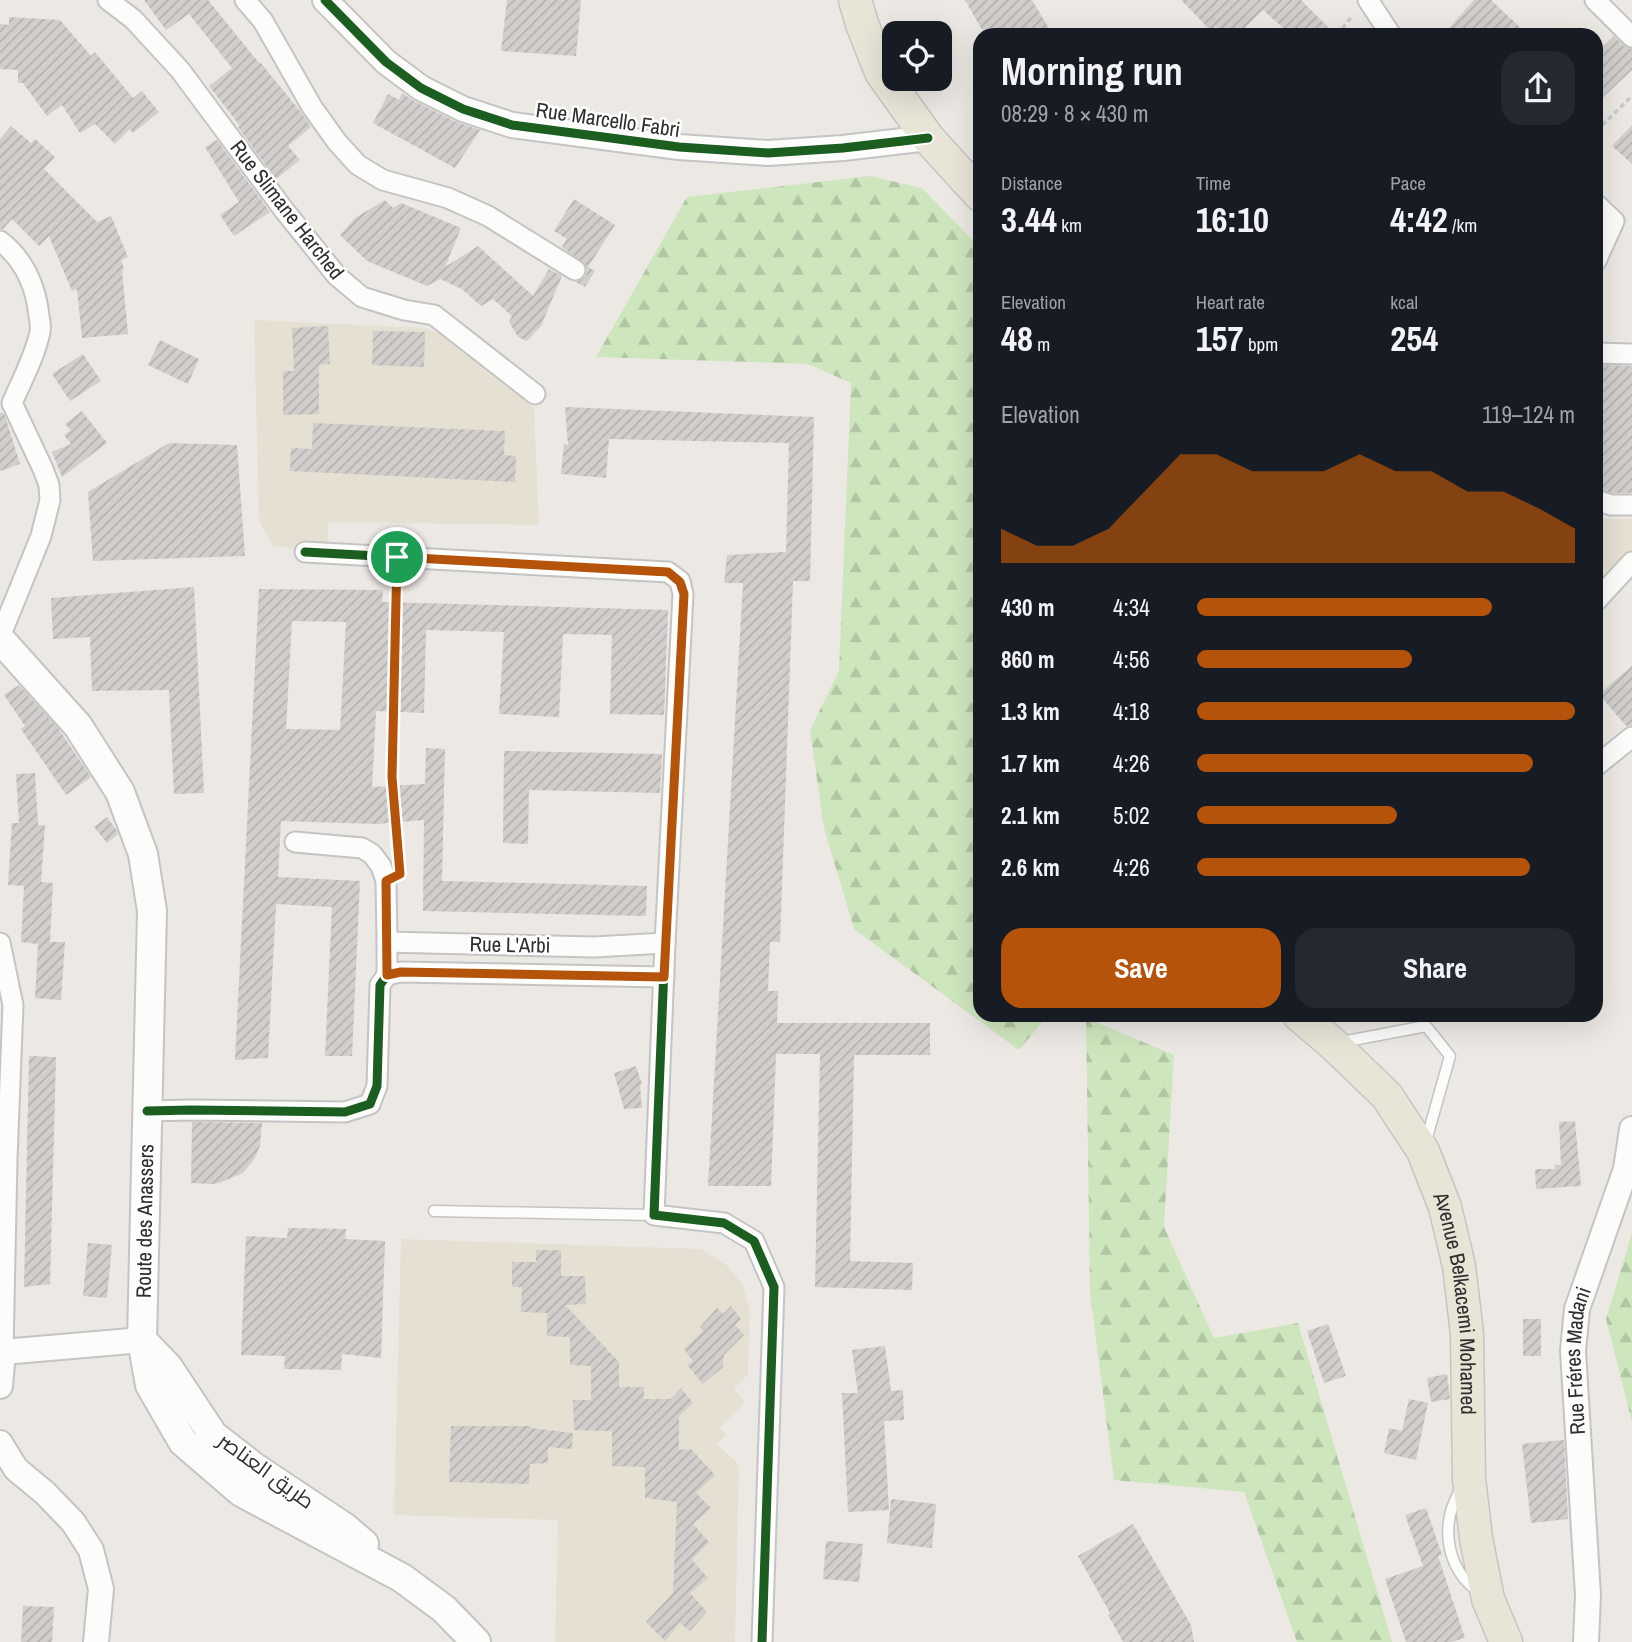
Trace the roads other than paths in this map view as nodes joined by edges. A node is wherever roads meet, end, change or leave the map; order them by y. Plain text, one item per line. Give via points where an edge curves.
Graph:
1 (108, 0) edge
2 (245, 0) edge
3 (325, 0) edge
4 (855, 0) edge
5 (1595, 0) edge
6 (1363, 4) edge
7 (1385, 28) edge
8 (1632, 37) edge
9 (928, 138) junction
10 (973, 187) edge
11 (1603, 211) edge
12 (0, 241) edge
13 (1603, 245) edge
14 (575, 270) dead end
15 (1603, 353) edge
16 (1632, 354) edge
17 (535, 394) dead end
18 (6, 403) edge
19 (1603, 502) edge
20 (1632, 505) edge
21 (306, 552) dead end
22 (1632, 562) edge
23 (1603, 593) edge
24 (0, 638) edge
25 (1632, 737) edge
26 (1603, 760) edge
27 (295, 842) dead end
28 (387, 942) junction
29 (0, 943) edge
30 (665, 943) junction
31 (387, 975) junction
32 (664, 977) junction
33 (1307, 1022) edge
34 (1333, 1044) junction
35 (147, 1111) junction
36 (1632, 1129) edge
37 (1423, 1151) junction
38 (4, 1159) edge
39 (434, 1211) dead end
40 (654, 1215) junction
41 (142, 1340) junction
42 (2, 1352) edge
43 (0, 1387) edge
44 (0, 1443) edge
45 (401, 1578) junction
46 (96, 1642) edge
47 (476, 1642) edge
48 (762, 1642) edge
49 (1506, 1642) edge
50 (1586, 1642) edge

1 - 17 street, Rue Slimane Harched via 133,19 180,70 337,276 362,297 434,315
2 - 14 street via 263,21 312,107 358,165 383,180 448,198 488,216
3 - 9 street, Rue Marcello Fabri via 386,62 421,88 463,109 512,125 679,148 768,153
4 - 9 main road via 881,72
5 - 8 street
6 - 7 street
9 - 10 main road
11 - 13 street via 1614,221
12 - 18 street via 25,269 37,298 41,329
15 - 16 street
18 - 24 street via 43,469 50,500 41,536
19 - 20 street
21 - 30 street via 668,572 680,582 684,594
22 - 23 street
24 - 35 main road, Route des Anassers via 78,726 120,792 143,853 152,911
25 - 26 street
27 - 28 street via 362,848 373,854 386,881
28 - 30 street, Rue L'Arbi via 594,947
28 - 31 street
29 - 38 street via 13,1005
30 - 32 street
31 - 32 street
31 - 35 street via 380,985 377,1086 370,1104 345,1112
32 - 40 street
33 - 34 main road, Avenue Belkacemi Mohamed
34 - 37 main road, Avenue Belkacemi Mohamed via 1387,1096
34 - 37 lane via 1426,1026 1450,1056
35 - 41 main road, Route des Anassers
36 - 50 street, Rue Fréres Madani via 1626,1169 1577,1310 1573,1351 1588,1595
37 - 49 main road, Avenue Belkacemi Mohamed via 1445,1207 1460,1266 1467,1334 1469,1479 1476,1538 1488,1599
38 - 42 street
39 - 40 lane
40 - 48 street via 724,1223 754,1241 774,1287
41 - 42 street
41 - 45 main road, طريق العناصر via 169,1367 213,1435 344,1527
41 - 45 main road, Route des Anassers via 150,1385 183,1442 241,1492
42 - 43 street
44 - 46 street via 16,1469 73,1522 91,1550 101,1589
45 - 47 main road, Route des Anassers via 444,1609

